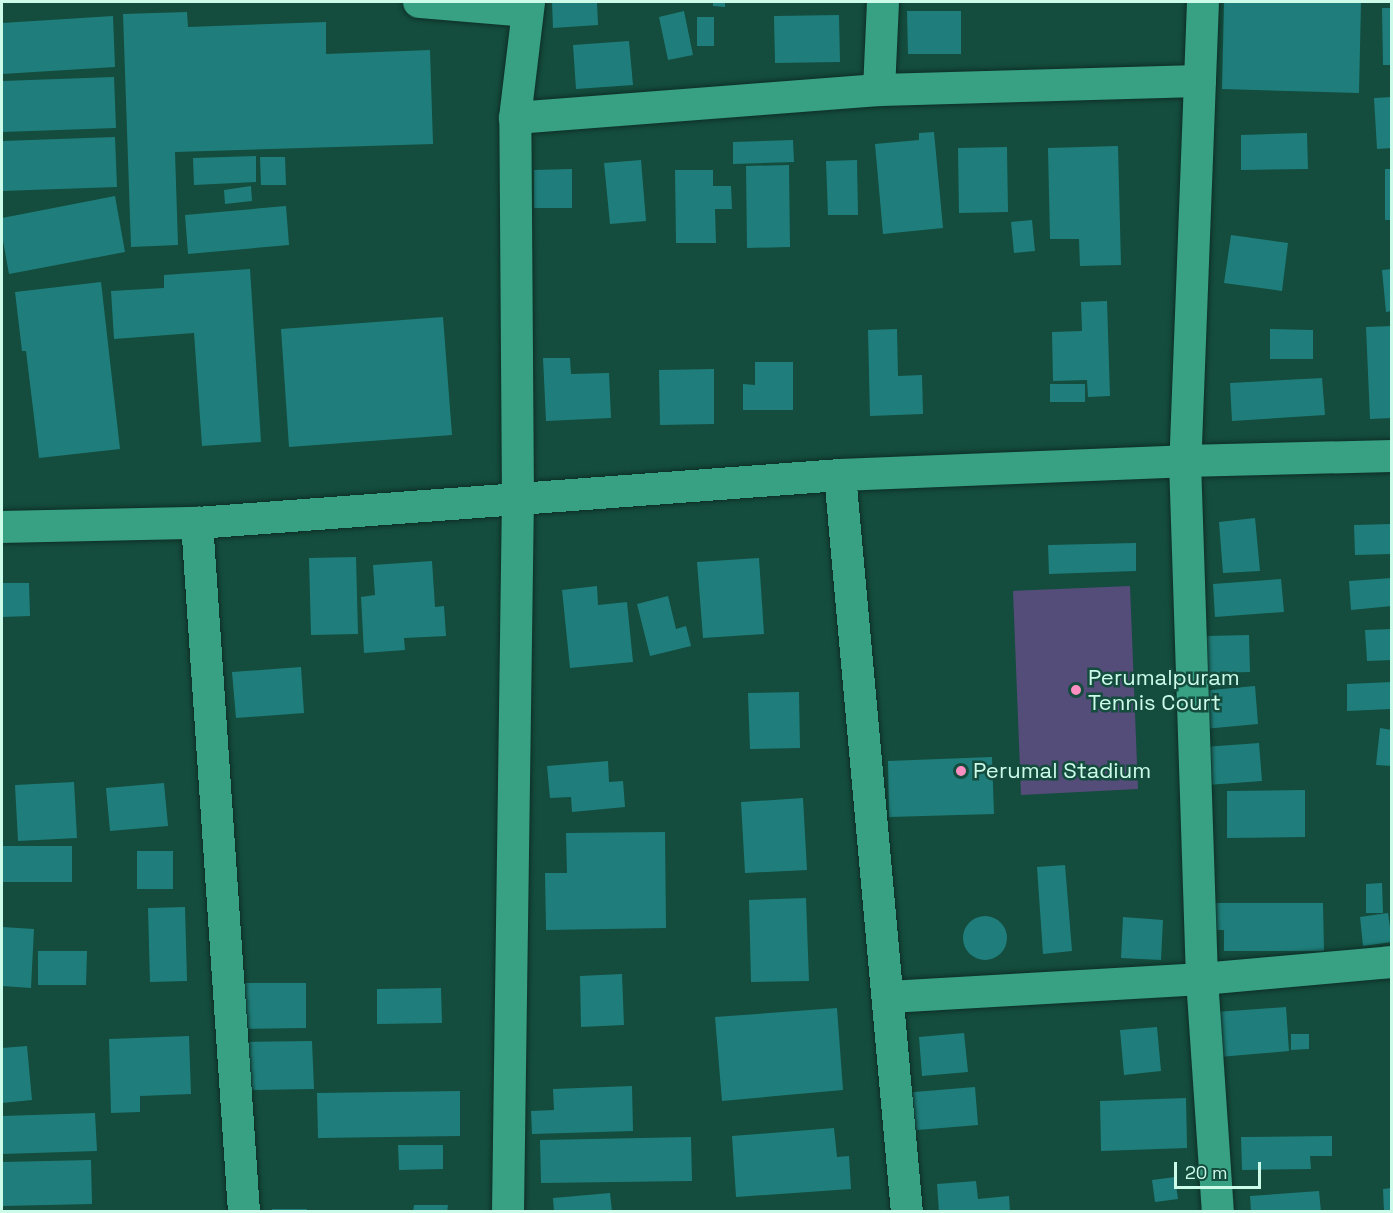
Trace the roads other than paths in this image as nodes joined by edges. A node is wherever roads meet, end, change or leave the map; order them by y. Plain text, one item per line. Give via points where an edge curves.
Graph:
1 (419, 2) edge
2 (883, 2) edge
3 (1203, 2) edge
4 (528, 6) edge
5 (1200, 81) junction
6 (879, 90) junction
7 (515, 118) junction
8 (1392, 456) edge
9 (1185, 461) junction
10 (840, 475) junction
11 (518, 500) junction
12 (197, 523) junction
13 (2, 527) edge
14 (1392, 962) edge
15 (1202, 979) junction
16 (889, 997) junction
17 (244, 1212) edge
18 (508, 1212) edge
19 (907, 1212) edge
20 (1218, 1212) edge

1 - 4 street
2 - 6 street
3 - 5 street
4 - 7 street
5 - 6 street
5 - 9 street
6 - 7 street
7 - 11 street
8 - 9 street
9 - 10 street
9 - 15 street
10 - 11 street
10 - 16 street
11 - 12 street
11 - 18 street
12 - 13 street
12 - 17 street
14 - 15 street
15 - 16 street
15 - 20 street
16 - 19 street

